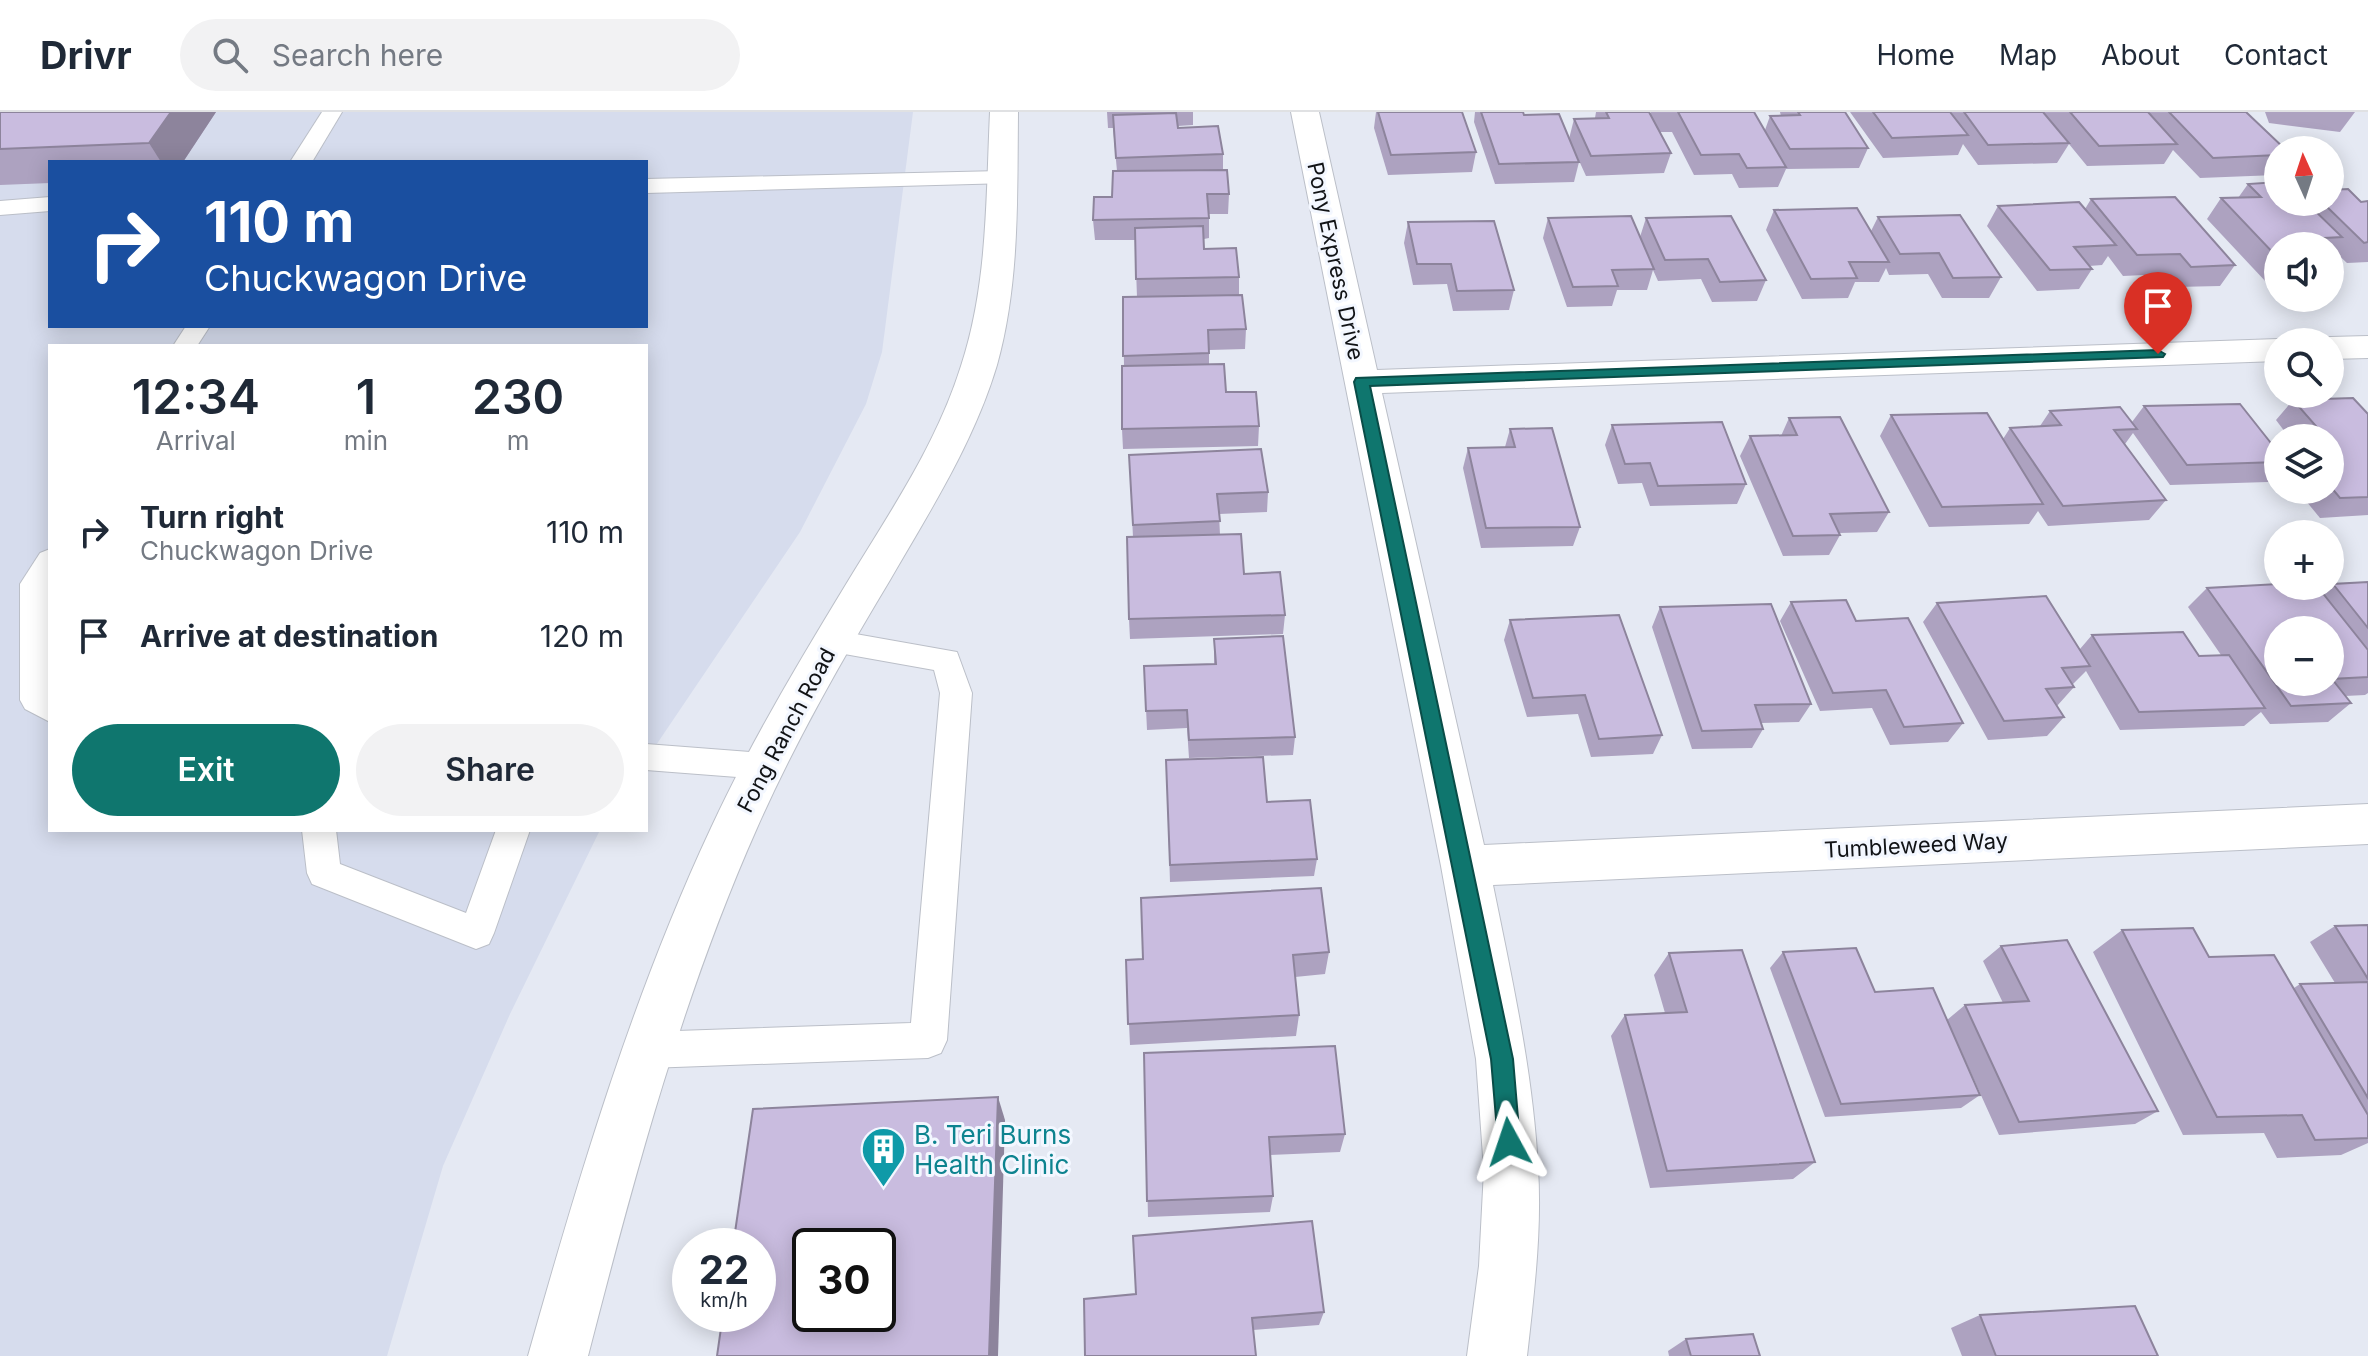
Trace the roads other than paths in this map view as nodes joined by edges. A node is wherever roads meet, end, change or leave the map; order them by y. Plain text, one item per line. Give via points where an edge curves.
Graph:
1 (332, 112) edge
2 (1004, 112) edge
3 (1305, 112) edge
4 (302, 160) edge
5 (1001, 178) junction
6 (648, 186) edge
7 (48, 204) edge
8 (0, 208) edge
9 (2368, 347) edge
10 (2344, 348) edge
11 (2264, 350) edge
12 (1362, 382) junction
13 (48, 563) edge
14 (833, 642) junction
15 (48, 708) edge
16 (648, 757) edge
17 (763, 766) junction
18 (2368, 824) edge
19 (319, 832) edge
20 (512, 832) edge
21 (1465, 866) junction
22 (648, 1050) junction
23 (558, 1356) edge
24 (1497, 1356) edge

1 - 4 lane
2 - 5 street, Fong Ranch Road
3 - 12 street, Pony Express Drive
5 - 6 lane
5 - 14 street, Fong Ranch Road via 997,281 978,366 957,424 909,519
7 - 8 lane
9 - 10 street
11 - 12 street
12 - 21 street, Pony Express Drive
13 - 15 lane via 35,584 36,700
14 - 17 street, Fong Ranch Road
14 - 22 lane via 946,660 956,693 928,1040
16 - 17 lane
17 - 22 street, Fong Ranch Road via 693,927
18 - 21 street, Tumbleweed Way
19 - 20 lane via 324,873 476,933
21 - 24 street, Pony Express Drive via 1502,1059 1511,1170 1508,1266
22 - 23 street, Fong Ranch Road via 611,1159

